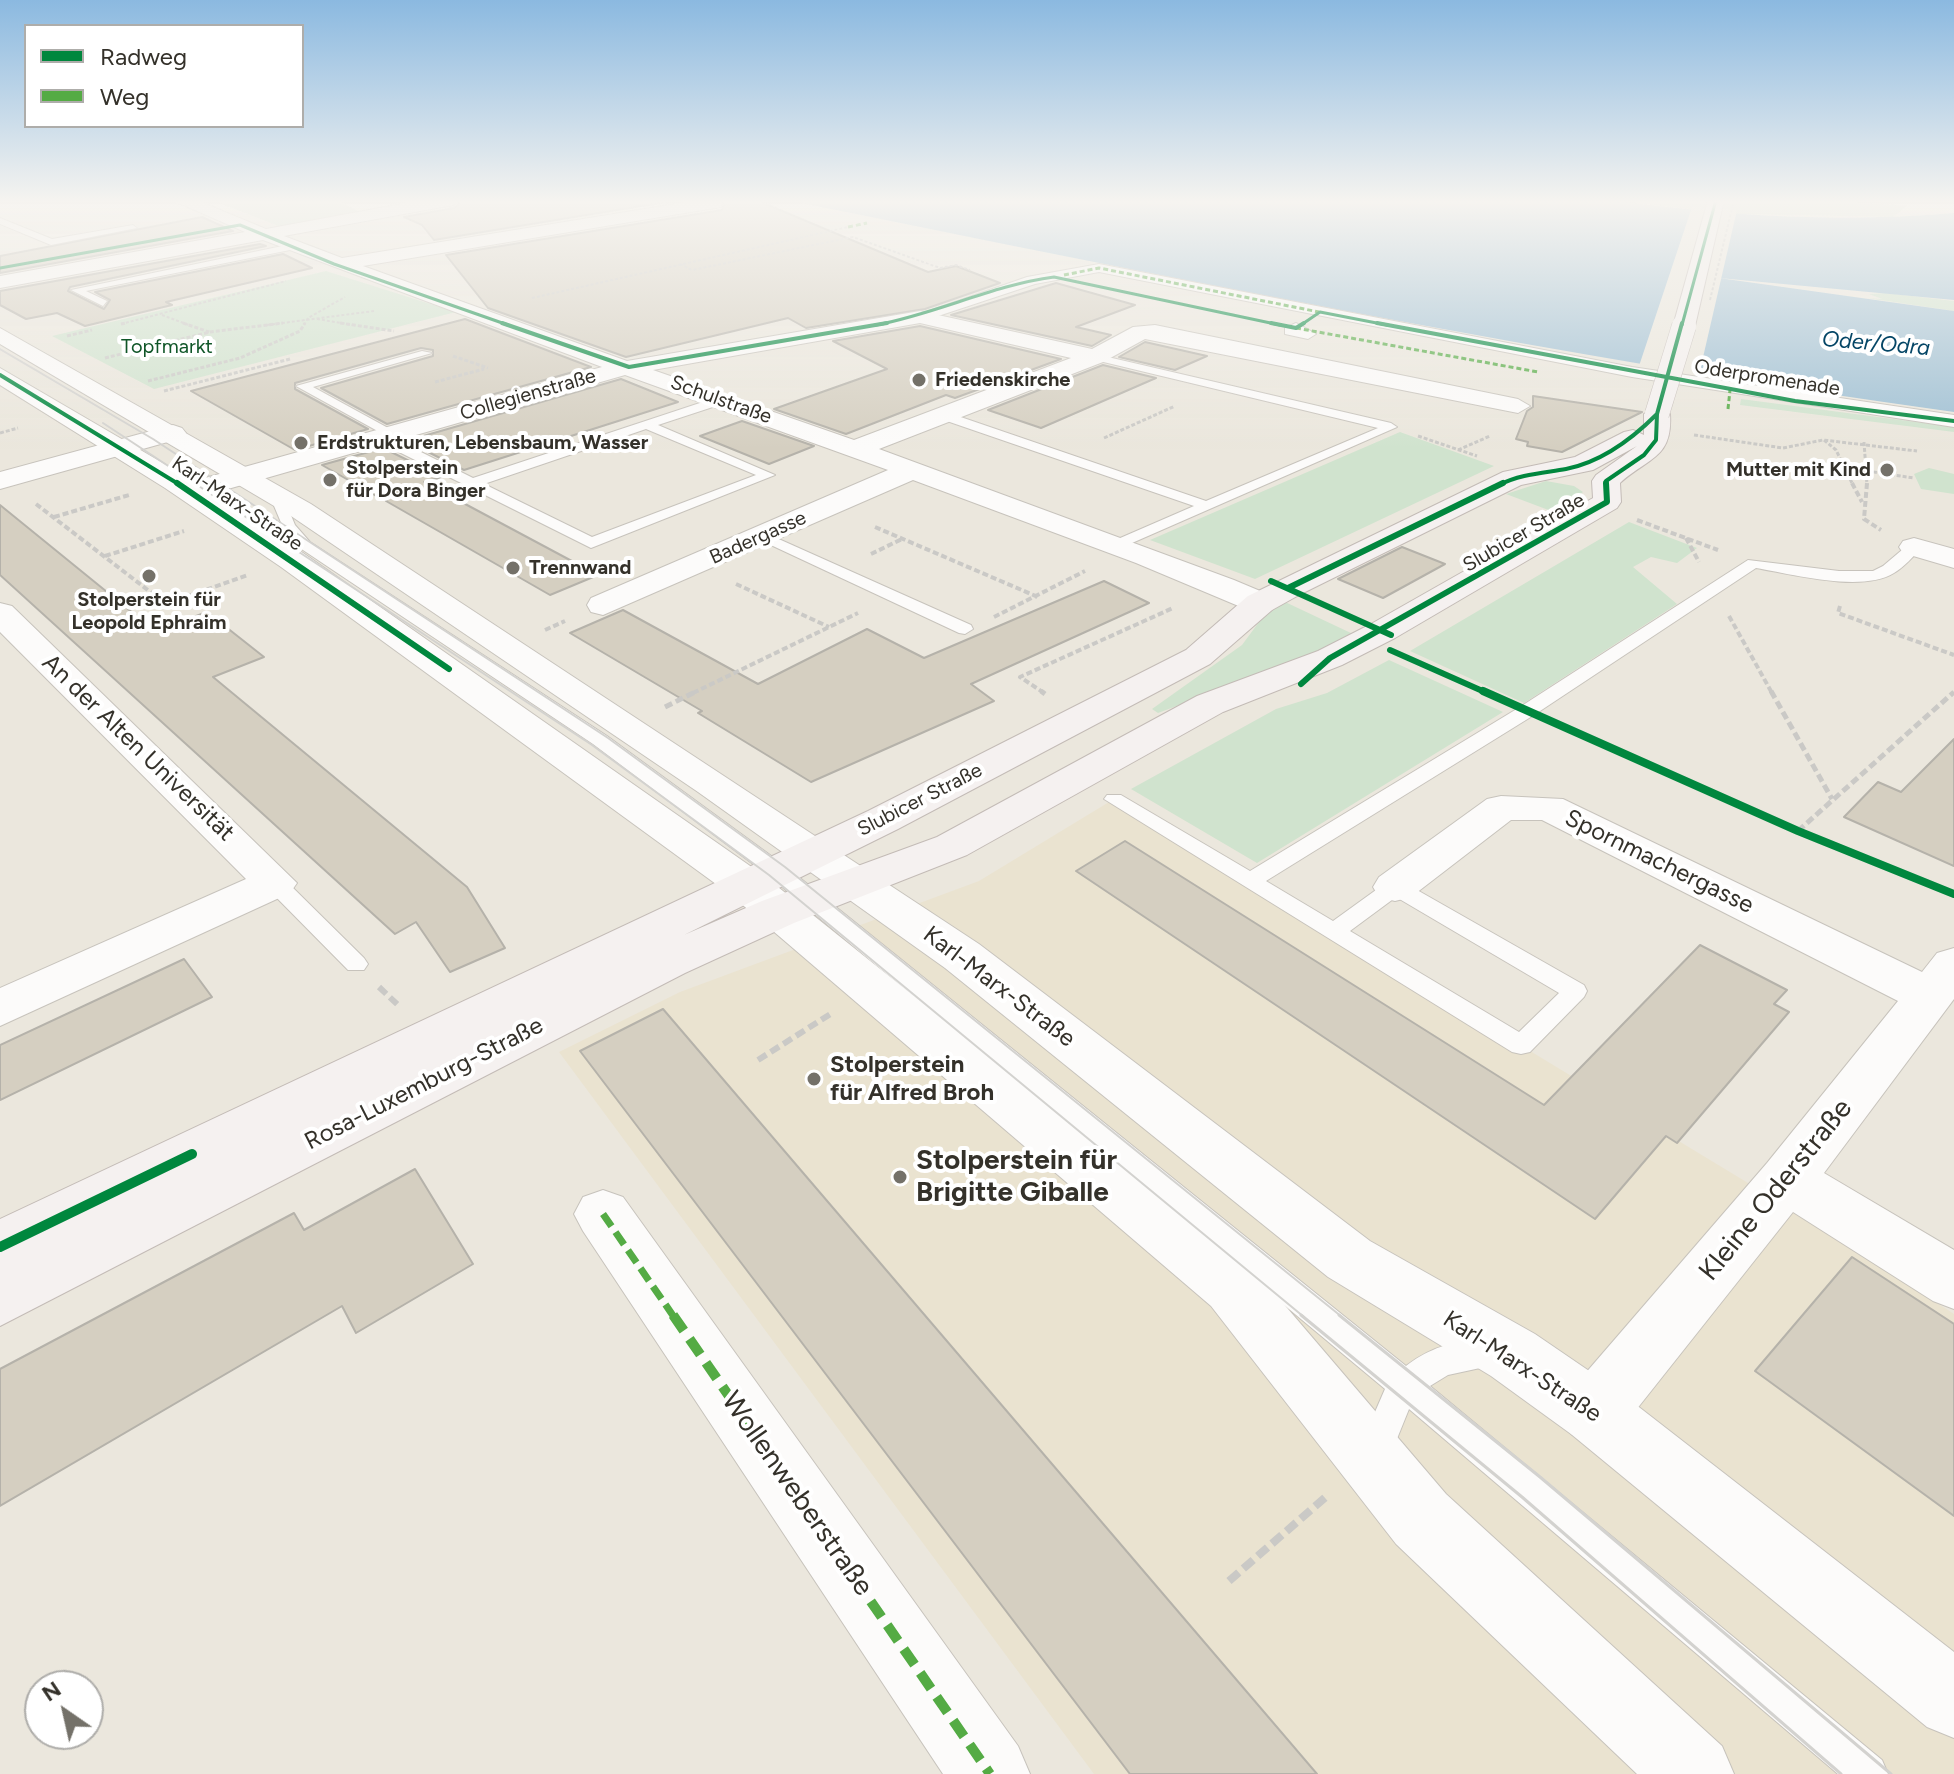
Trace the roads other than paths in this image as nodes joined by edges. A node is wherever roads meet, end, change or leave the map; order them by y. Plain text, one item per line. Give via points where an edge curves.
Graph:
1 (112, 283) edge
2 (390, 283) edge
3 (1023, 283) edge
4 (1081, 283) edge
5 (1170, 283) edge
6 (1695, 283) edge
7 (1219, 293) junction
8 (103, 303) dead end
9 (1191, 306) junction
10 (1320, 312) junction
11 (920, 317) junction
12 (1302, 331) junction
13 (0, 335) edge
14 (1463, 340) junction
15 (426, 353) dead end
16 (1445, 355) junction
17 (1095, 357) junction
18 (629, 367) junction
19 (1538, 372) dead end
20 (0, 375) edge
21 (721, 400) junction
22 (1518, 406) dead end
23 (1657, 414) junction
24 (945, 416) junction
25 (1954, 421) edge
26 (647, 425) junction
27 (173, 433) junction
28 (386, 436) junction
29 (119, 447) junction
30 (855, 449) junction
31 (912, 470) junction
32 (1553, 470) junction
33 (245, 475) junction
34 (2, 480) edge
35 (473, 483) junction
36 (1605, 488) junction
37 (276, 494) junction
38 (1207, 506) junction
39 (201, 510) junction
40 (763, 536) junction
41 (305, 545) junction
42 (1116, 545) junction
43 (1914, 547) joint
44 (1954, 559) edge
45 (1260, 603) junction
46 (603, 605) dead end
47 (0, 613) edge
48 (965, 629) road end
49 (1114, 799) dead end
50 (1249, 881) junction
51 (275, 883) junction
52 (795, 883) junction
53 (1395, 887) junction
54 (1334, 932) junction
55 (356, 964) dead end
56 (1942, 980) edge
57 (0, 1008) edge
58 (1787, 1179) junction
59 (603, 1214) dead end
60 (0, 1247) edge
61 (1954, 1282) edge
62 (0, 1299) edge
63 (1513, 1355) junction
64 (1407, 1387) junction
65 (1594, 1412) junction
66 (1373, 1456) junction
67 (1954, 1700) edge
68 (990, 1774) edge
69 (1694, 1774) edge
70 (1868, 1774) edge

1 - 8 lane via 76,290
2 - 18 street, Schulstraße
3 - 11 street, Collegienstraße
4 - 9 street, Oderpromenade
5 - 7 street, Oderpromenade
6 - 23 main road, bridge
7 - 9 street
7 - 10 street, Oderpromenade
9 - 12 street, Oderpromenade
10 - 12 street
10 - 14 street, Oderpromenade
11 - 17 street, Collegienstraße
11 - 18 street, Collegienstraße
12 - 16 street, Oderpromenade
13 - 27 street, Karl-Marx-Straße
14 - 16 street
14 - 25 street, Oderpromenade via 1729,399
15 - 28 lane via 302,386
16 - 19 street, Oderpromenade
17 - 22 street via 1141,332 1155,332
17 - 24 street
17 - 38 lane via 1391,427
18 - 21 street, Schulstraße
18 - 28 street, Collegienstraße
20 - 29 street, Karl-Marx-Straße
21 - 26 lane
21 - 30 street, Schulstraße
23 - 32 main road, Slubicer Straße via 1629,441 1571,468
23 - 36 main road, Slubicer Straße via 1659,430 1648,453 1611,475
24 - 30 street
24 - 38 lane
26 - 35 lane
26 - 35 lane via 768,475 591,543
27 - 29 street
27 - 33 street, Karl-Marx-Straße
28 - 33 street, Collegienstraße
28 - 35 lane
29 - 34 street
29 - 39 street, Karl-Marx-Straße
30 - 31 street, Schulstraße
31 - 40 street, Badergasse
31 - 42 street, Schulstraße
32 - 36 main road
32 - 45 main road, Slubicer Straße via 1513,478
33 - 37 street, Karl-Marx-Straße
33 - 39 street, Collegienstraße
36 - 52 main road, Slubicer Straße via 1607,502 1599,508 1383,631 1330,658 1210,704 952,846
37 - 41 lane via 288,526
37 - 52 street, Karl-Marx-Straße via 445,603
38 - 42 lane
39 - 41 lane
39 - 52 street, Karl-Marx-Straße
40 - 46 street, Badergasse
40 - 48 lane
41 - 52 lane via 600,740
42 - 45 street, Schulstraße
43 - 44 street
43 - 50 lane via 1885,572 1847,576 1753,563 1527,711
45 - 52 main road, Slubicer Straße via 1198,657 883,820
47 - 51 street, An der Alten Universität
49 - 50 lane
50 - 54 lane
51 - 55 lane, An der Alten Universität
51 - 57 street
52 - 60 main road, Rosa-Luxemburg-Straße via 644,936
52 - 62 main road, Rosa-Luxemburg-Straße via 668,961
52 - 63 street, Karl-Marx-Straße via 962,956 1349,1259
52 - 64 lane
52 - 66 street, Karl-Marx-Straße via 1232,1287
53 - 54 lane, Spornmachergasse
53 - 54 lane via 1575,991 1521,1045
53 - 56 street, Spornmachergasse via 1501,808 1549,808
56 - 58 street, Kleine Oderstraße
58 - 61 street
58 - 65 street, Kleine Oderstraße
59 - 68 street, Wollenweberstraße
63 - 64 lane via 1456,1355 1431,1366
63 - 65 street, Karl-Marx-Straße
64 - 66 lane via 1387,1410
64 - 70 lane
65 - 67 street, Karl-Marx-Straße
66 - 69 street, Karl-Marx-Straße via 1421,1519

